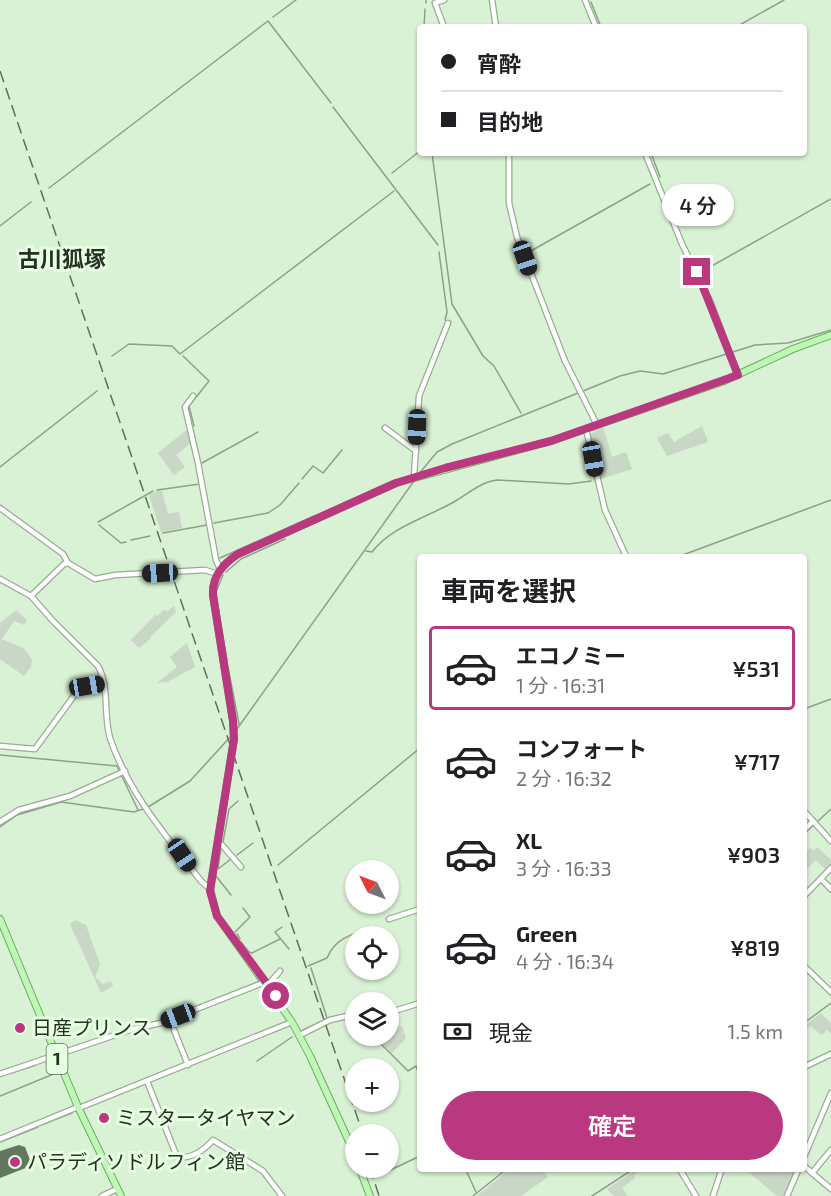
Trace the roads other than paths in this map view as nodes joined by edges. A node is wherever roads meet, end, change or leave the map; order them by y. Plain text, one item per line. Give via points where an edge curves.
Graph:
1 (444, 0) edge
2 (492, 0) edge
3 (585, 0) edge
4 (443, 24) edge
5 (496, 24) edge
6 (595, 24) edge
7 (508, 156) edge
8 (646, 156) edge
9 (448, 322) dead end
10 (831, 335) edge
11 (738, 375) junction
12 (193, 396) dead end
13 (597, 425) junction
14 (385, 428) dead end
15 (586, 429) junction
16 (416, 450) junction
17 (417, 476) junction
18 (0, 508) edge
19 (625, 554) edge
20 (68, 563) junction
21 (219, 571) junction
22 (0, 579) edge
23 (31, 596) junction
24 (104, 683) junction
25 (0, 746) edge
26 (125, 772) junction
27 (807, 814) edge
28 (0, 822) edge
29 (815, 822) junction
30 (807, 828) edge
31 (831, 841) edge
32 (218, 844) junction
33 (242, 867) dead end
34 (831, 868) edge
35 (821, 879) junction
36 (210, 889) junction
37 (831, 889) edge
38 (807, 892) edge
39 (417, 910) edge
40 (0, 919) edge
41 (389, 919) dead end
42 (807, 969) edge
43 (280, 971) dead end
44 (266, 983) junction
45 (831, 992) edge
46 (417, 1003) edge
47 (399, 1009) edge
48 (345, 1017) edge
49 (292, 1022) junction
50 (174, 1030) dead end
51 (300, 1035) junction
52 (831, 1054) edge
53 (56, 1056) junction
54 (188, 1065) junction
55 (807, 1066) edge
56 (0, 1074) edge
57 (147, 1081) junction
58 (831, 1093) edge
59 (79, 1107) junction
60 (345, 1134) edge
61 (0, 1139) edge
62 (807, 1149) edge
63 (831, 1150) edge
64 (807, 1169) edge
65 (681, 1172) edge
66 (797, 1172) edge
67 (812, 1173) junction
68 (719, 1174) edge
69 (363, 1178) edge
70 (117, 1189) junction
71 (831, 1189) edge
72 (102, 1196) edge
73 (121, 1196) edge
74 (282, 1196) edge
75 (370, 1196) edge
76 (696, 1196) edge
77 (713, 1196) edge
78 (787, 1196) edge

1 - 4 street via 435,3
2 - 5 street
3 - 6 street
7 - 13 street via 509,203 517,237 579,391
8 - 11 street
9 - 16 street via 419,396
10 - 11 main road
11 - 13 main road
12 - 21 street via 185,407
13 - 15 main road
14 - 16 street
15 - 17 main road
15 - 19 street via 605,510
16 - 17 street
17 - 21 main road via 238,554
18 - 20 street via 63,554
20 - 21 street via 95,579
20 - 23 street
21 - 32 main road via 213,595 234,739
22 - 23 street
23 - 24 street via 89,656
24 - 25 street via 76,693 35,749
24 - 26 street via 110,735
26 - 28 street via 70,796 19,810
26 - 36 street via 145,809
27 - 29 street
29 - 30 street
29 - 31 street
32 - 33 street
32 - 36 main road
34 - 35 street
35 - 37 street
35 - 38 street
36 - 44 main road via 217,916
39 - 41 street
40 - 53 main road, 1
42 - 45 street
43 - 44 street
44 - 49 main road
44 - 53 street
46 - 47 street
48 - 51 street
49 - 51 main road
49 - 54 street
50 - 54 street
51 - 60 main road
52 - 55 street
53 - 56 street
53 - 59 main road, 1
54 - 57 street
57 - 59 street
57 - 74 street via 177,1157 199,1152 213,1140 263,1171
58 - 62 street
59 - 61 street
59 - 70 main road, 1
63 - 67 street
64 - 67 street
65 - 76 street
66 - 78 street
67 - 71 street
68 - 77 street
69 - 75 main road
70 - 72 street
70 - 73 main road, 1

